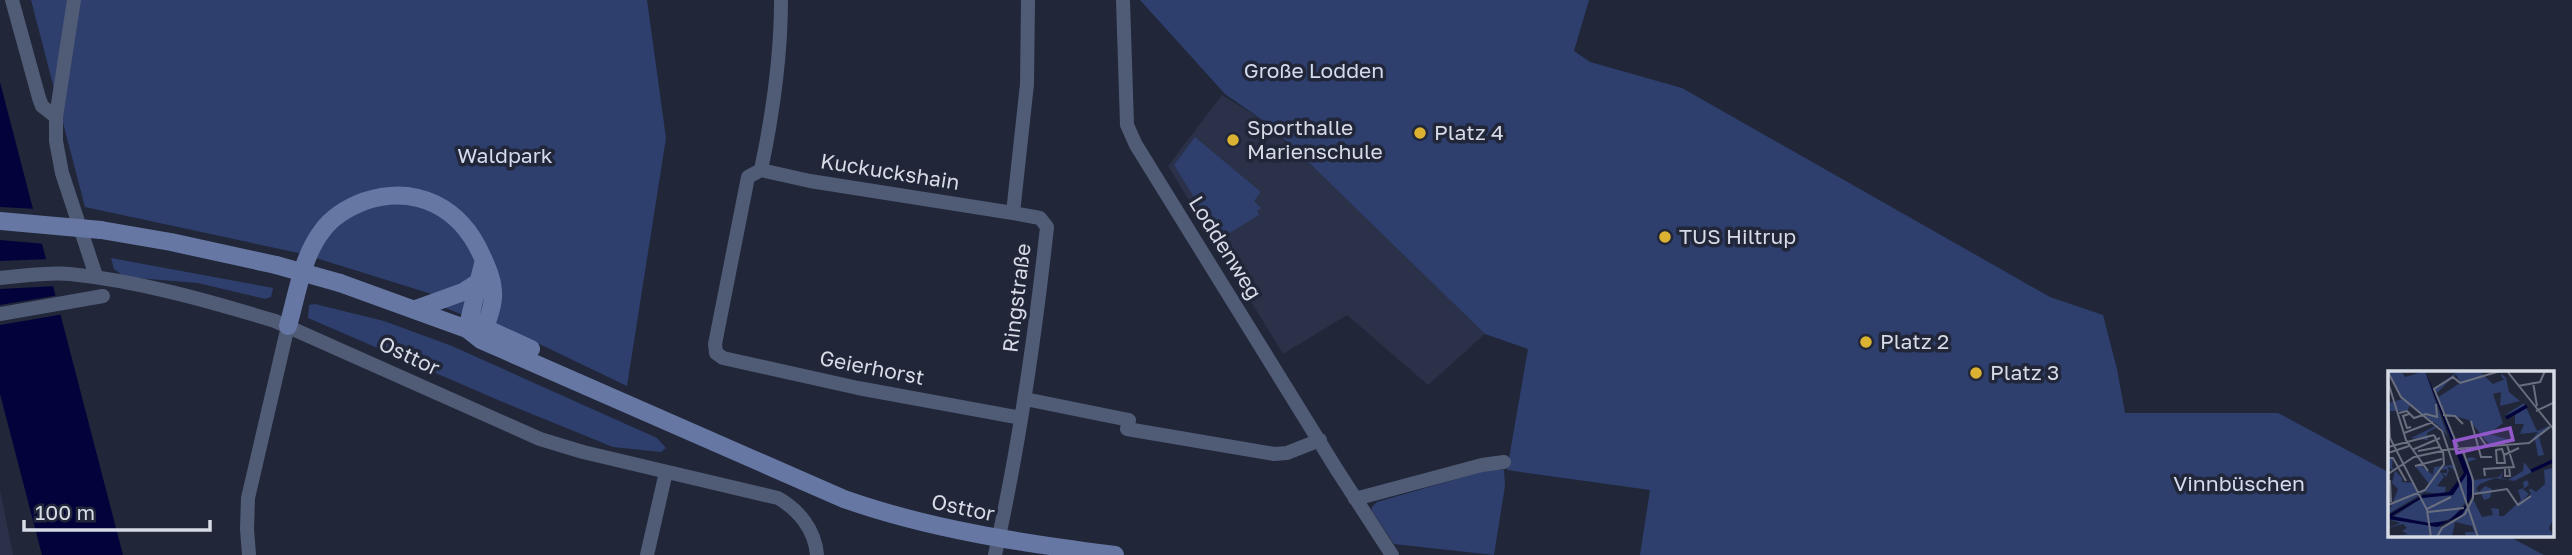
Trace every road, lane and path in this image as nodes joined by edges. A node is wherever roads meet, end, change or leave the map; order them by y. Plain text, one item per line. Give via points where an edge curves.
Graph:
1 (12, 0) edge
2 (74, 0) edge
3 (781, 0) edge
4 (1028, 0) edge
5 (1123, 0) edge
6 (56, 117) junction
7 (761, 170) junction
8 (1013, 213) junction
9 (0, 221) edge
10 (484, 260) junction
11 (96, 276) junction
12 (0, 278) edge
13 (480, 281) junction
14 (103, 296) dead end
15 (416, 309) junction
16 (0, 314) edge
17 (288, 326) junction
18 (485, 328) junction
19 (467, 329) junction
20 (1025, 399) junction
21 (1021, 418) junction
22 (693, 431) junction
23 (1320, 440) junction
24 (1504, 462) dead end
25 (666, 472) junction
26 (1355, 499) junction
27 (997, 547) edge
28 (249, 555) edge
29 (647, 555) edge
30 (817, 555) edge
31 (1115, 555) edge
32 (1392, 555) edge

1 - 6 street via 39,98
2 - 6 street
3 - 7 street via 781,47
4 - 8 street, Ringstraße via 1027,84
5 - 23 street, Loddenweg via 1127,125
6 - 11 street via 62,173
7 - 8 street, Kuckuckshain
7 - 21 street, Geierhorst via 748,177 716,353 858,388
8 - 20 street, Ringstraße via 1040,218 1047,227
9 - 15 main road, Osttor, bridge via 101,230 193,246 340,283
10 - 13 main road
10 - 17 main road via 473,235 432,202 405,195 352,206 321,232 309,254
10 - 18 main road via 493,298
11 - 12 street, Osttor
11 - 17 street, Osttor via 230,307
13 - 15 main road
13 - 19 main road
14 - 16 street
15 - 19 main road, Osttor
17 - 25 street, Osttor via 516,429
17 - 28 street via 248,498
18 - 19 main road, Osttor
18 - 22 main road, Osttor via 651,406
19 - 22 main road, Osttor via 481,340
20 - 21 street, Ringstraße
20 - 23 street via 1129,420 1127,429 1274,454
21 - 27 street, Ringstraße
22 - 27 main road, Osttor via 844,499
23 - 26 street, Loddenweg
24 - 26 street
25 - 29 street
25 - 30 street, Osttor via 778,498 811,531
26 - 32 street, Loddenweg
27 - 31 main road, Osttor

